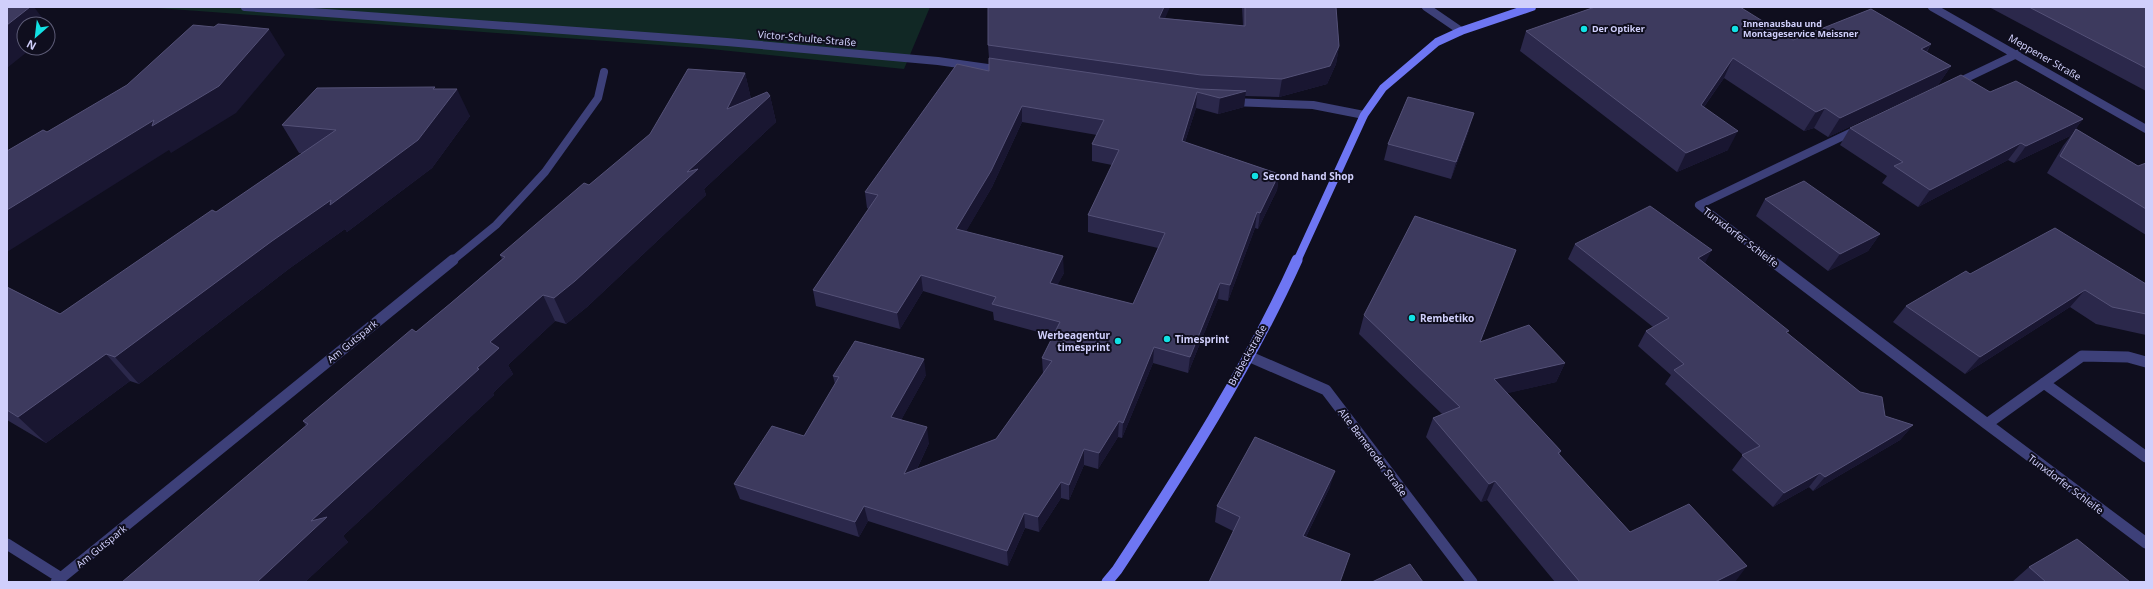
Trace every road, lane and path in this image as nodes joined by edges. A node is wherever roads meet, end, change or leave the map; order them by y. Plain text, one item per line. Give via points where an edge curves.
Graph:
1 (244, 7) edge
2 (1426, 7) edge
3 (1532, 7) edge
4 (1932, 7) edge
5 (1461, 31) junction
6 (2017, 54) junction
7 (1009, 71) edge
8 (604, 72) dead end
9 (1946, 87) edge
10 (1222, 101) edge
11 (1364, 115) junction
12 (1868, 124) edge
13 (2146, 129) edge
14 (1248, 356) junction
15 (2146, 362) edge
16 (2044, 383) junction
17 (1987, 424) junction
18 (2146, 457) edge
19 (2146, 543) edge
20 (7, 544) edge
21 (59, 580) edge
22 (1107, 582) edge
23 (1472, 582) edge

1 - 7 street, Victor-Schulte-Straße via 727,42 938,61
2 - 5 street
3 - 5 main road, Brabeckstraße
4 - 6 street, Meppener Straße
5 - 11 main road, Brabeckstraße via 1438,42 1383,88
6 - 9 street
6 - 13 street, Meppener Straße
8 - 21 street, Am Gutspark via 598,98 545,172 496,225
10 - 11 street via 1313,105
11 - 14 main road, Brabeckstraße via 1296,263
12 - 17 street, Tunxdorfer Schleife via 1699,205
14 - 22 main road, Brabeckstraße via 1179,476
14 - 23 street, Alte Bemeroder Straße via 1326,390
15 - 16 street via 2128,357 2082,356
16 - 17 street
16 - 18 street
17 - 19 street, Tunxdorfer Schleife
20 - 21 street, Am Gutspark

